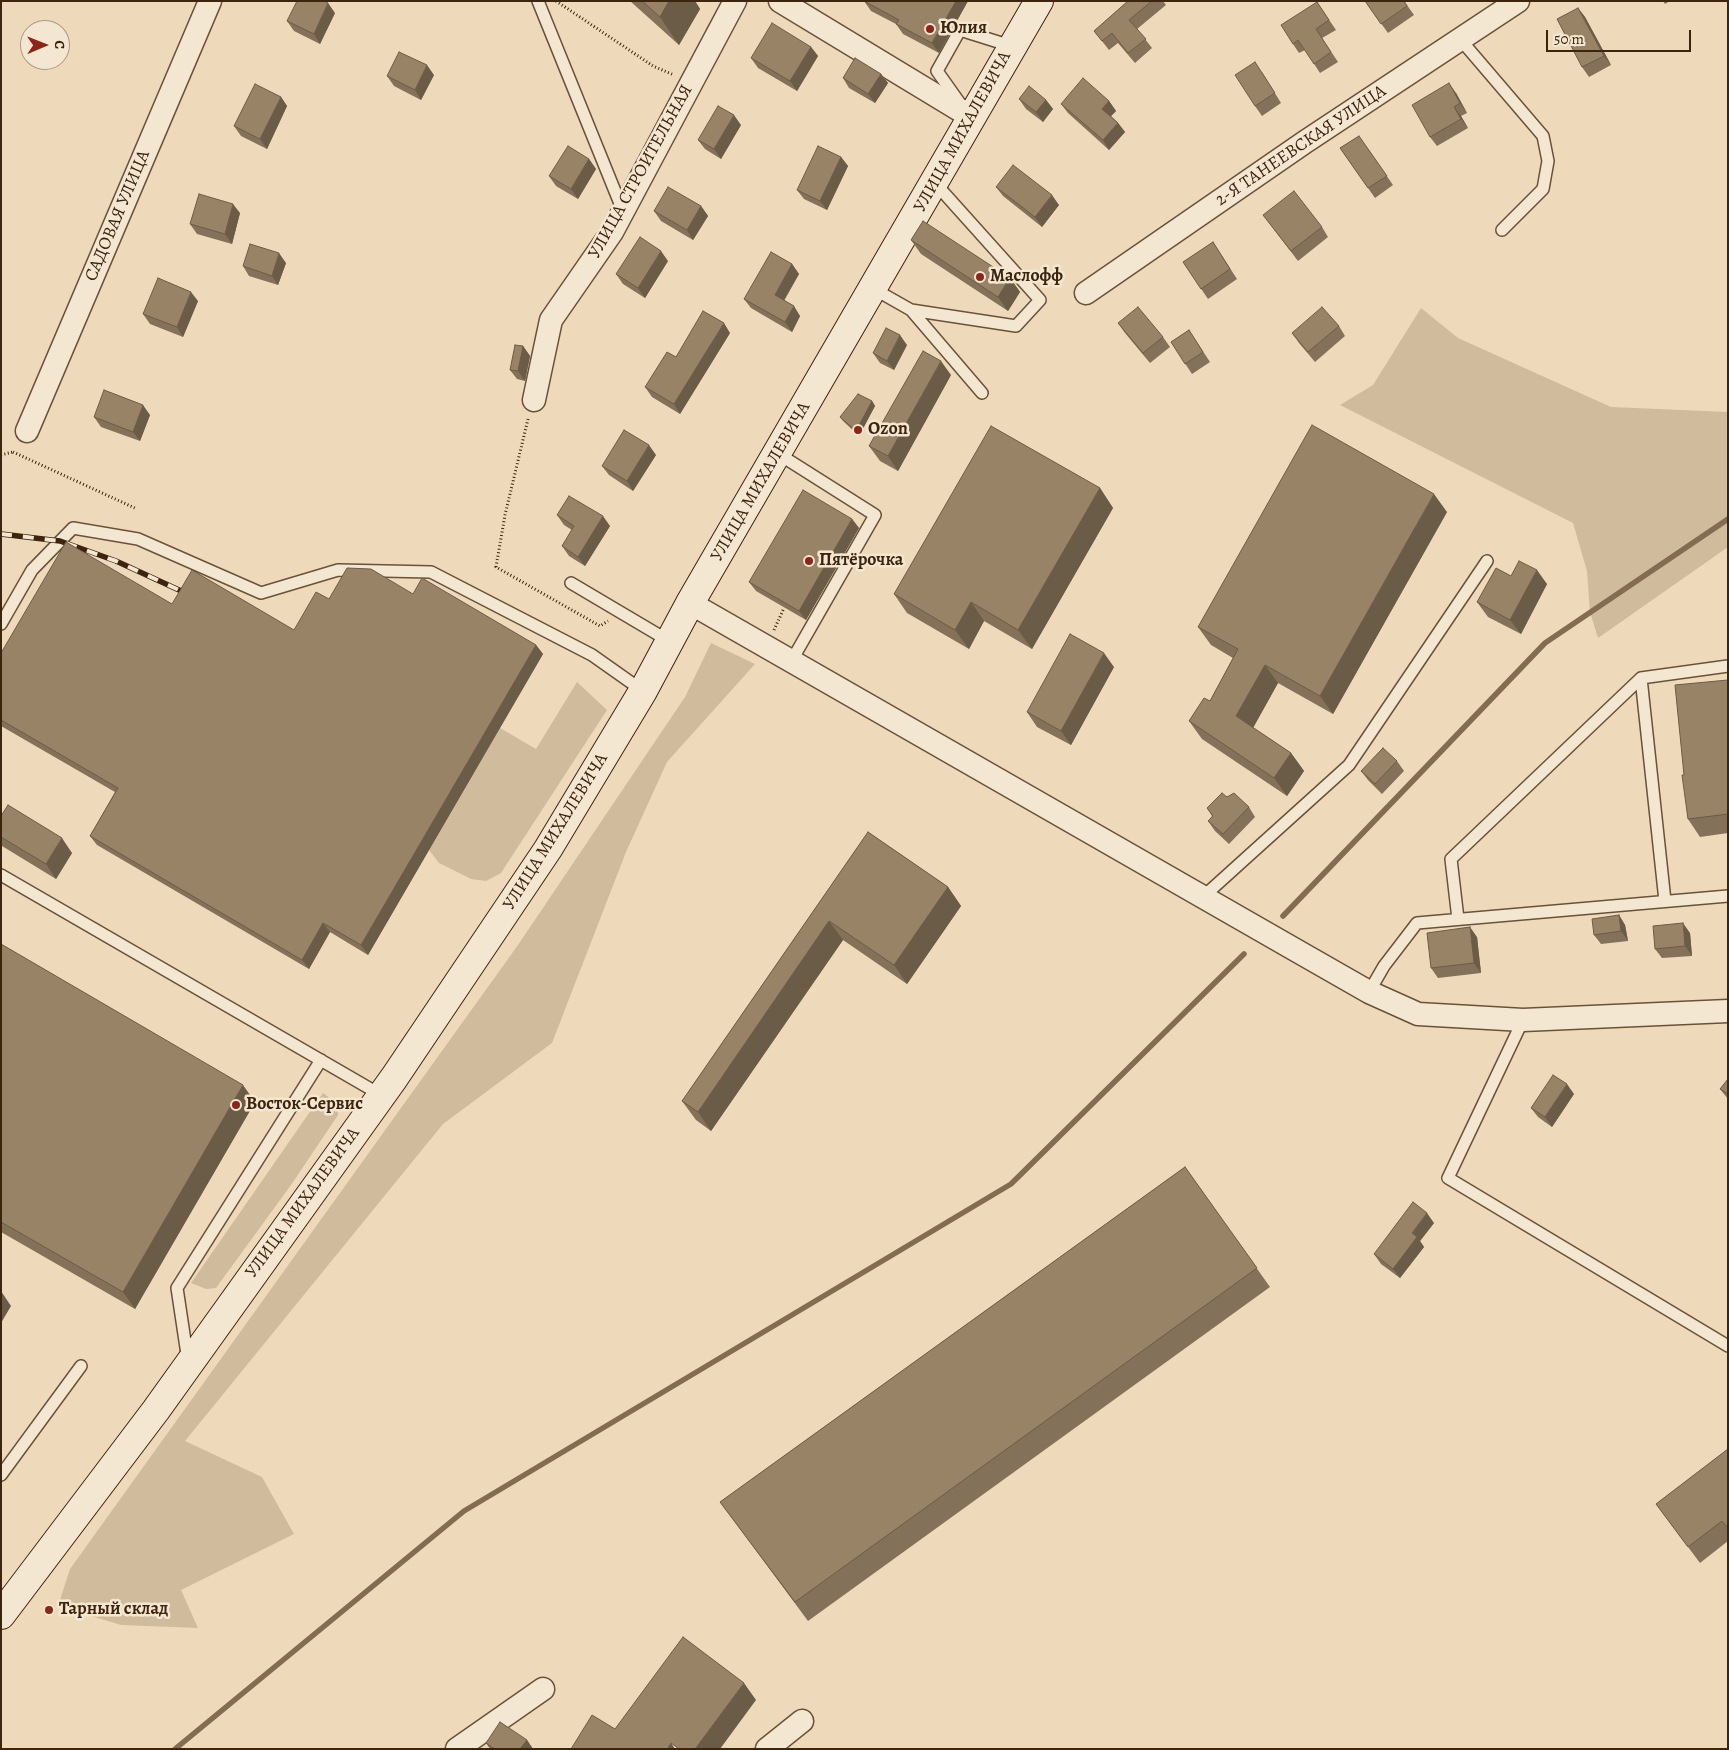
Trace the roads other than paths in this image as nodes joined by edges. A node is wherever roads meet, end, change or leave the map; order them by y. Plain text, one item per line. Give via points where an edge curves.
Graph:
1 (210, 1) edge
2 (538, 1) edge
3 (735, 1) edge
4 (780, 1) edge
5 (1039, 1) edge
6 (1518, 1) edge
7 (1460, 39) junction
8 (1012, 46) junction
9 (973, 118) junction
10 (935, 183) junction
11 (623, 211) junction
12 (1502, 230) dead end
13 (874, 289) junction
14 (1086, 293) dead end
15 (911, 310) junction
16 (982, 393) dead end
17 (534, 400) road end
18 (27, 431) dead end
19 (778, 453) junction
20 (1487, 561) dead end
21 (571, 583) dead end
22 (690, 603) junction
23 (1, 624) edge
24 (671, 642) junction
25 (792, 660) junction
26 (1728, 666) edge
27 (1641, 678) junction
28 (643, 691) junction
29 (1, 875) edge
30 (1204, 896) junction
31 (1728, 896) edge
32 (1665, 901) junction
33 (1458, 919) junction
34 (1369, 992) junction
35 (1728, 1011) edge
36 (1523, 1020) junction
37 (321, 1060) junction
38 (381, 1096) junction
39 (1728, 1346) edge
40 (188, 1363) junction
41 (81, 1366) dead end
42 (1, 1475) edge
43 (1, 1615) edge
44 (543, 1689) dead end
45 (802, 1722) dead end
46 (457, 1749) edge
47 (767, 1749) edge

1 - 18 street, САДОВАЯ УЛИЦА
2 - 11 lane
3 - 11 street, УЛИЦА СТРОИТЕЛЬНАЯ
4 - 9 street
5 - 8 street, УЛИЦА МИХАЛЕВИЧА
6 - 7 street, 2-Я ТАНЕЕВСКАЯ УЛИЦА
7 - 12 lane via 1543,136 1548,161 1543,189
7 - 14 street, 2-Я ТАНЕЕВСКАЯ УЛИЦА
8 - 9 street, УЛИЦА МИХАЛЕВИЧА
8 - 9 lane via 960,30 937,71
9 - 10 street, УЛИЦА МИХАЛЕВИЧА
10 - 13 street, УЛИЦА МИХАЛЕВИЧА
10 - 15 lane via 1040,300 1016,326
11 - 17 street, УЛИЦА СТРОИТЕЛЬНАЯ via 551,320
13 - 15 lane
13 - 19 street, УЛИЦА МИХАЛЕВИЧА
15 - 16 lane
19 - 22 street, УЛИЦА МИХАЛЕВИЧА
19 - 25 lane via 875,515
20 - 30 lane via 1349,765
21 - 24 lane
22 - 24 street, УЛИЦА МИХАЛЕВИЧА
22 - 25 street
23 - 28 lane via 32,570 73,528 138,539 261,593 338,570 431,572 592,654
24 - 28 street, УЛИЦА МИХАЛЕВИЧА
25 - 30 street
26 - 27 lane
27 - 32 lane
27 - 33 lane via 1451,859
28 - 38 street, УЛИЦА МИХАЛЕВИЧА via 548,849
29 - 37 lane
30 - 34 street
31 - 32 lane
32 - 33 lane
33 - 34 lane via 1417,922
34 - 36 street via 1418,1014
35 - 36 street
36 - 39 lane via 1448,1178
37 - 38 lane
37 - 40 lane via 177,1288
38 - 40 street, УЛИЦА МИХАЛЕВИЧА
40 - 43 street, УЛИЦА МИХАЛЕВИЧА
41 - 42 lane
44 - 46 street
45 - 47 street

